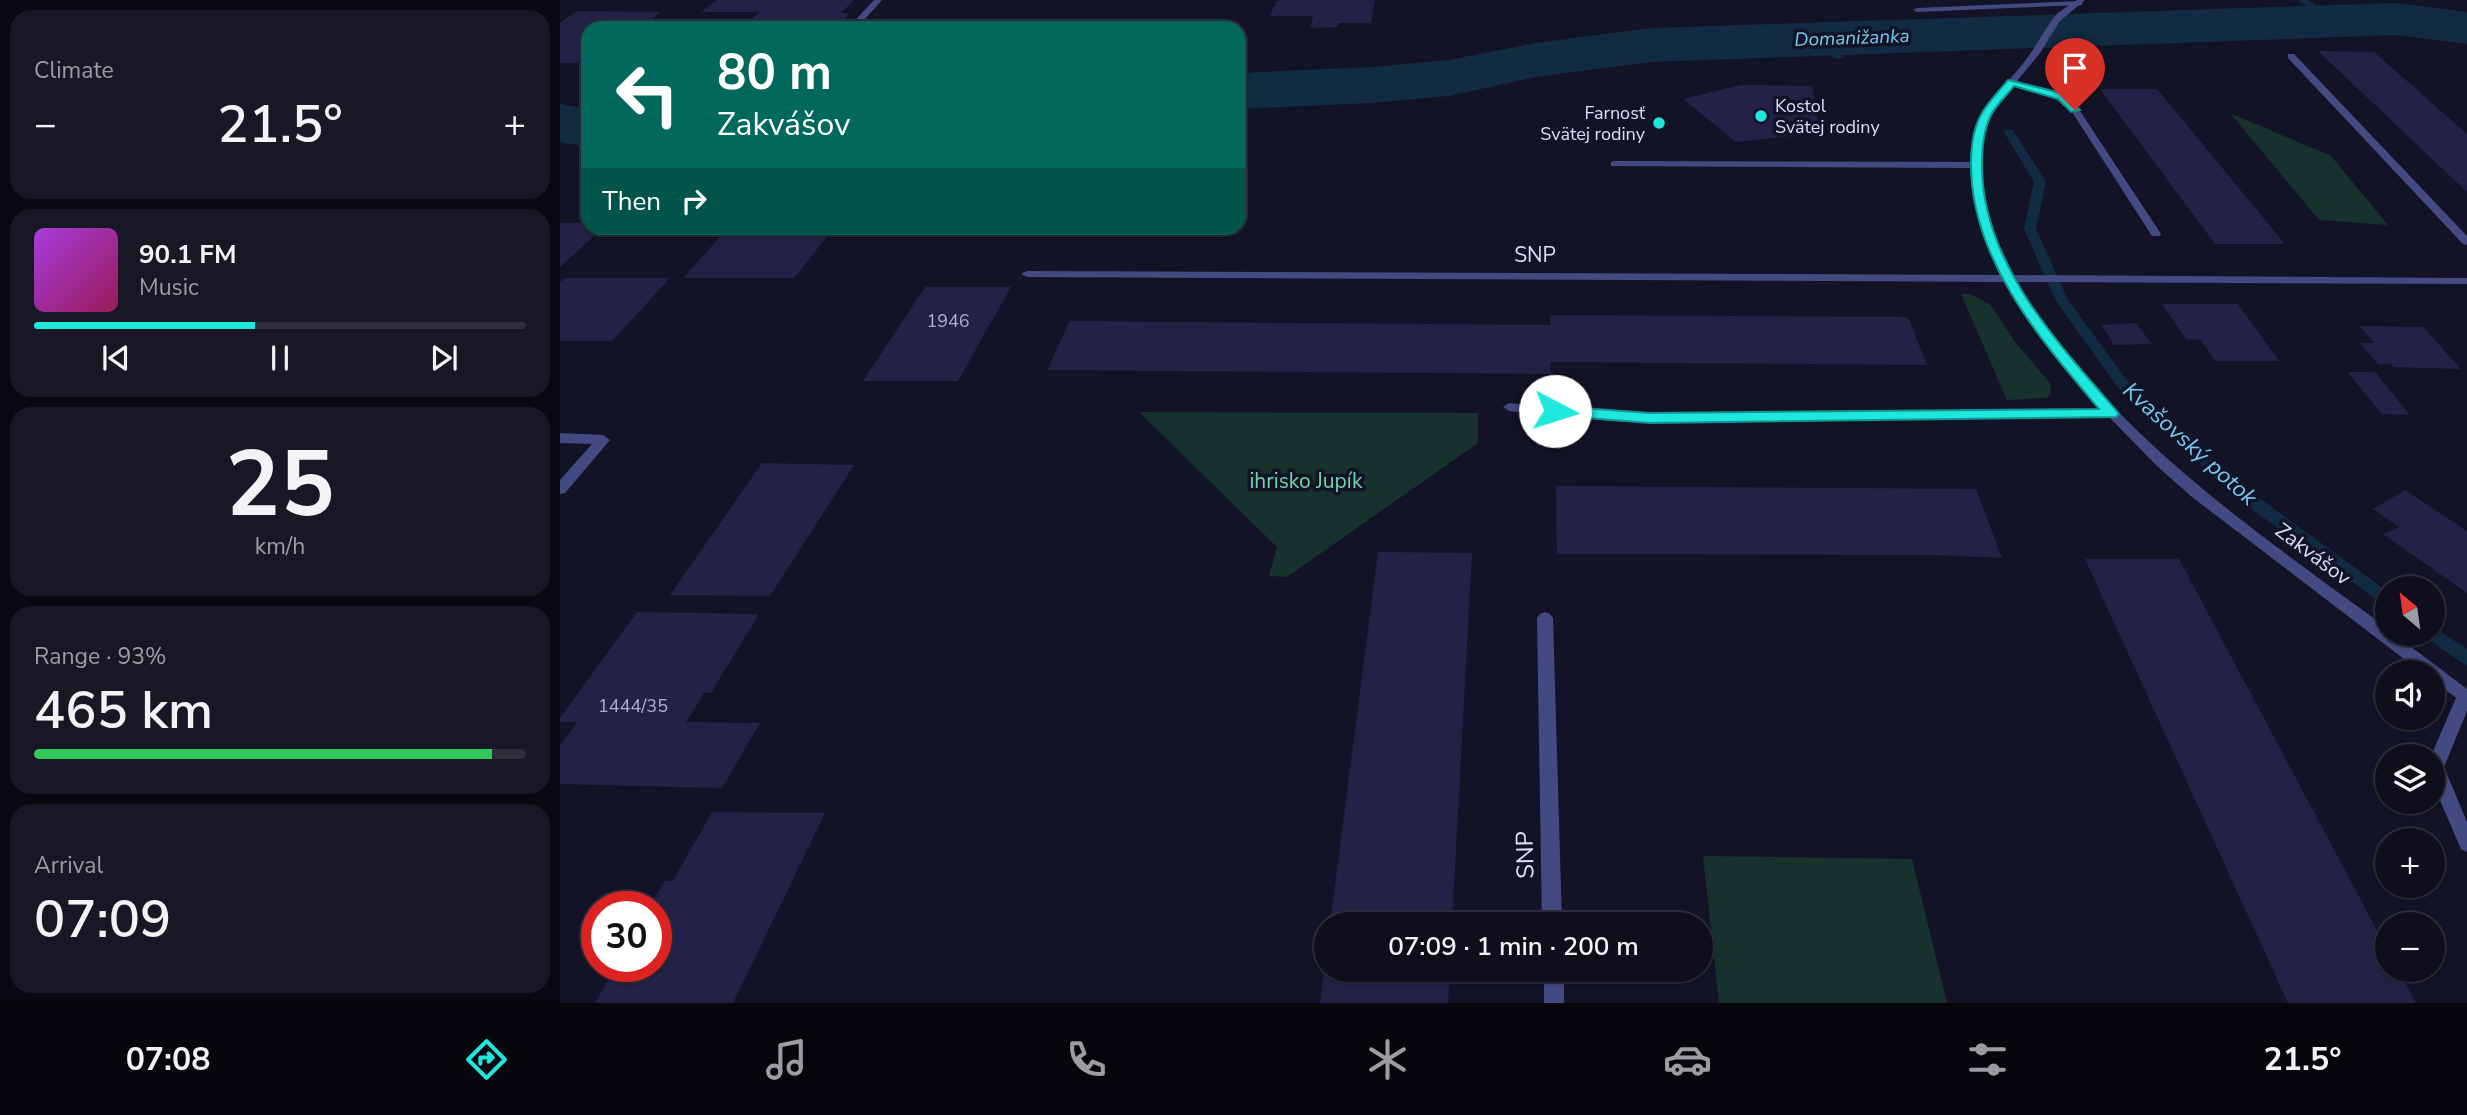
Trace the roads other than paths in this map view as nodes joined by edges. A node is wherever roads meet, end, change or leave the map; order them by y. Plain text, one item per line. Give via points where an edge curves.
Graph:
1 (878, 0) edge
2 (2080, 2) edge
3 (1917, 10) dead end
4 (858, 21) edge
5 (2291, 55) dead end
6 (2012, 82) junction
7 (1614, 164) dead end
8 (1977, 165) junction
9 (2156, 234) dead end
10 (2467, 242) edge
11 (1027, 274) dead end
12 (2010, 281) junction
13 (2467, 281) edge
14 (1509, 407) dead end
15 (2111, 414) junction
16 (560, 438) edge
17 (560, 489) edge
18 (1545, 618) dead end
19 (2466, 697) edge
20 (2467, 843) edge
21 (1552, 912) edge
22 (1553, 982) edge
23 (1554, 1003) edge

1 - 4 street
2 - 3 street
2 - 6 street, Zakvášov via 2060,16
5 - 10 street
6 - 8 street, Zakvášov via 1986,114 1977,144
6 - 9 street via 2061,97 2075,110
7 - 8 street
8 - 12 street, Zakvášov via 1987,231
11 - 12 street, SNP
12 - 13 street, SNP
12 - 15 street, Zakvášov via 2055,348
14 - 15 street via 1637,418
15 - 19 street, Zakvášov via 2196,493
16 - 17 street via 603,440
18 - 21 street, SNP
19 - 20 street via 2435,767
22 - 23 street

